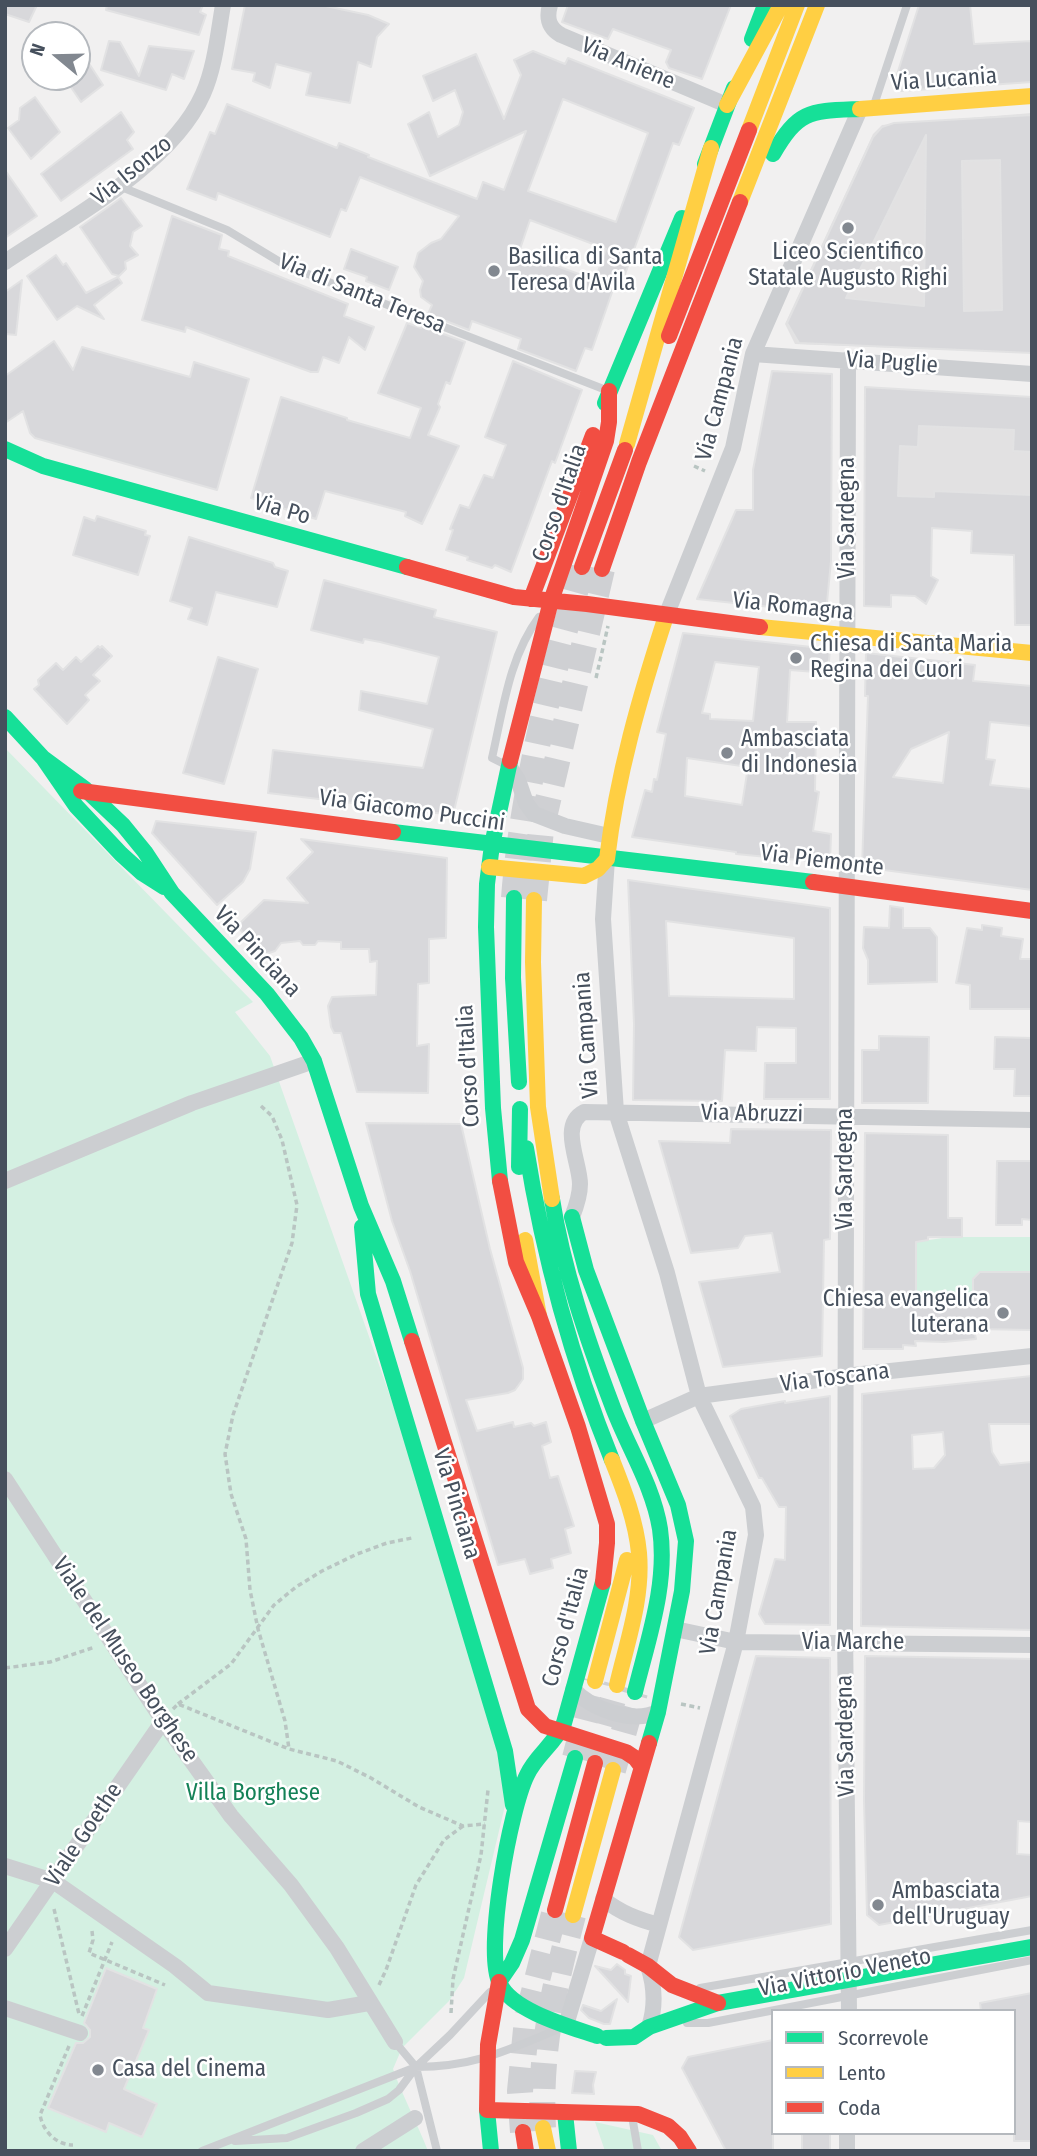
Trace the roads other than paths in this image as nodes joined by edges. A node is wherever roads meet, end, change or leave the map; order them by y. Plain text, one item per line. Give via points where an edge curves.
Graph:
1 (223, 5) edge
2 (550, 5) edge
3 (765, 5) edge
4 (781, 5) edge
5 (797, 5) edge
6 (817, 5) edge
7 (906, 5) edge
8 (1032, 96) edge
9 (727, 105) junction
10 (867, 109) junction
11 (711, 148) junction
12 (119, 186) junction
13 (5, 262) edge
14 (713, 275) junction
15 (753, 354) junction
16 (848, 359) junction
17 (1032, 374) edge
18 (609, 391) junction
19 (627, 444) junction
20 (5, 449) edge
21 (582, 567) tunnel mouth
22 (602, 569) tunnel mouth
23 (531, 599) junction
24 (551, 601) junction
25 (666, 616) junction
26 (848, 635) junction
27 (1032, 653) edge
28 (5, 718) edge
29 (43, 758) junction
30 (509, 766) junction
31 (88, 790) junction
32 (64, 791) junction
33 (609, 836) junction
34 (492, 845) junction
35 (607, 859) junction
36 (489, 867) junction
37 (847, 886) junction
38 (170, 891) junction
39 (514, 898) tunnel mouth
40 (534, 900) tunnel mouth
41 (1032, 911) edge
42 (535, 1032) junction
43 (314, 1061) junction
44 (520, 1110) junction
45 (616, 1112) junction
46 (846, 1115) junction
47 (1032, 1120) edge
48 (5, 1181) edge
49 (361, 1206) junction
50 (572, 1217) junction
51 (586, 1270) junction
52 (539, 1316) junction
53 (1032, 1356) edge
54 (603, 1376) junction
55 (846, 1377) junction
56 (699, 1396) junction
57 (643, 1421) junction
58 (5, 1479) edge
59 (631, 1517) junction
60 (675, 1629) junction
61 (736, 1642) junction
62 (845, 1642) junction
63 (1032, 1645) edge
64 (595, 1681) tunnel mouth
65 (617, 1685) tunnel mouth
66 (573, 1689) junction
67 (635, 1692) tunnel mouth
68 (658, 1712) junction
69 (163, 1721) junction
70 (561, 1732) junction
71 (575, 1758) tunnel mouth
72 (595, 1763) tunnel mouth
73 (641, 1766) junction
74 (613, 1770) tunnel mouth
75 (515, 1814) junction
76 (5, 1866) edge
77 (49, 1886) junction
78 (603, 1899) junction
79 (555, 1910) tunnel mouth
80 (573, 1915) tunnel mouth
81 (659, 1925) junction
82 (1032, 1930) edge
83 (592, 1937) junction
84 (1032, 1947) edge
85 (5, 1949) edge
86 (1032, 1960) edge
87 (849, 1962) junction
88 (648, 1966) junction
89 (499, 1982) junction
90 (686, 1991) junction
91 (849, 1995) edge
92 (369, 2003) junction
93 (718, 2003) junction
94 (5, 2008) edge
95 (778, 2009) edge
96 (771, 2010) edge
97 (667, 2021) junction
98 (566, 2025) junction
99 (80, 2026) road end
100 (649, 2027) junction
101 (395, 2042) joint
102 (487, 2059) junction
103 (416, 2067) junction
104 (487, 2110) junction
105 (565, 2113) junction
106 (631, 2113) junction
107 (415, 2118) dead end
108 (543, 2128) tunnel mouth
109 (523, 2132) tunnel mouth
110 (226, 2142) junction
111 (202, 2151) edge
112 (363, 2151) edge
113 (437, 2151) edge
114 (491, 2151) edge
115 (526, 2151) edge
116 (548, 2151) edge
117 (569, 2151) edge
118 (638, 2151) edge
119 (689, 2151) edge

1 - 12 street, Via Isonzo via 210,76 192,115 161,152
2 - 9 street, Via Aniene via 551,26 561,35
3 - 9 main road, Corso d'Italia
4 - 9 main road
5 - 19 main road, Corso d'Italia
6 - 14 main road
7 - 10 lane
8 - 10 main road, Via Lucania
9 - 11 main road, Corso d'Italia
10 - 14 main road, Via Lucania via 810,112 793,122
10 - 15 street, Via Campania
11 - 18 main road, Corso d'Italia
11 - 19 main road
12 - 13 street, Via Isonzo
12 - 18 lane, Via di Santa Teresa via 227,230 285,265
14 - 22 main road
15 - 16 street, Via Puglie
15 - 25 street, Via Campania via 733,448
16 - 17 street, Via Puglie
16 - 26 street, Via Sardegna
18 - 23 main road, Corso d'Italia
18 - 24 main road, Corso d'Italia via 606,440
19 - 21 main road, Corso d'Italia
20 - 23 main road, Via Po via 43,467
23 - 24 main road, Via Po
24 - 25 main road, Via Romagna
24 - 30 main road, Corso d'Italia
25 - 26 main road, Via Romagna
25 - 33 main road, Via Campania via 630,737
26 - 27 main road, Via Romagna
26 - 37 street, Via Sardegna
28 - 29 main road, Via Pinciana
29 - 31 main road, Via Pinciana
29 - 32 main road, Via Pinciana
30 - 33 street via 534,814 565,827
30 - 34 main road, Corso d'Italia
31 - 32 main road, Via Giacomo Puccini
31 - 34 main road, Via Giacomo Puccini
31 - 38 main road, Via Pinciana via 146,854
32 - 38 main road, Via Pinciana via 128,861
33 - 35 main road, Via Campania
34 - 35 main road, Via Giacomo Puccini
34 - 36 main road, Corso d'Italia
35 - 36 main road, Via Giacomo Puccini via 584,876
35 - 37 main road, Via Piemonte
35 - 45 street, Via Campania via 603,919
36 - 52 main road, Corso d'Italia via 486,927 498,1168 516,1262
37 - 41 main road, Via Piemonte
37 - 46 street, Via Sardegna
38 - 43 main road, Via Pinciana via 290,1022
39 - 44 main road
40 - 42 main road
42 - 50 main road
42 - 54 main road via 538,1107 554,1212 576,1299
43 - 48 street via 192,1103
43 - 49 main road, Via Pinciana
44 - 52 main road via 522,1218
44 - 59 main road via 536,1216 555,1291
45 - 46 street, Via Abruzzi
45 - 50 street, Via Abruzzi via 584,1111 572,1124 580,1188
45 - 56 street, Via Campania via 667,1273
46 - 47 street, Via Abruzzi
46 - 55 street, Via Sardegna
49 - 70 main road, Via Pinciana via 393,1281 525,1703 539,1722
49 - 75 main road, Via Pinciana via 368,1294 505,1751
50 - 51 main road
51 - 54 main road
51 - 57 main road
52 - 66 main road, Corso d'Italia via 607,1524 603,1580
53 - 55 street, Via Toscana
54 - 67 main road via 654,1503 660,1530 660,1587
55 - 56 street, Via Toscana
55 - 62 street, Via Sardegna
56 - 57 street, Via Toscana
56 - 61 street, Via Campania via 753,1507 756,1535
57 - 60 main road via 685,1531 685,1566
58 - 69 street, Viale del Museo Borghese
59 - 64 main road via 627,1558
59 - 65 main road via 638,1549 638,1588
60 - 61 street, Via Marche
60 - 68 main road
61 - 62 street, Via Marche
61 - 81 street, Via Campania
62 - 63 street, Via Marche
62 - 87 street, Via Sardegna
66 - 68 street via 593,1704 630,1716
66 - 70 main road, Corso d'Italia
68 - 73 main road
69 - 77 street, Viale Goethe
69 - 92 street, Viale del Museo Borghese via 231,1816 291,1885 337,1948
70 - 73 main road via 626,1752
70 - 75 main road, Corso d'Italia via 527,1774
71 - 89 main road via 522,1940
72 - 79 main road
73 - 78 main road
74 - 80 main road
75 - 89 main road, Corso d'Italia via 496,1933
76 - 77 street
77 - 85 street, Viale Goethe
77 - 92 street via 175,1966 208,1993 328,2010
78 - 81 street via 631,1917
78 - 83 main road
81 - 88 street, Via Campania
82 - 87 lane, Via Vittorio Veneto
83 - 88 main road
83 - 98 street
84 - 91 main road, Via Vittorio Veneto
86 - 91 lane, Via Vittorio Veneto
87 - 90 lane, Via Vittorio Veneto
87 - 91 street, Via Sardegna
88 - 90 main road
88 - 100 street via 655,2002
89 - 98 main road via 525,2006
89 - 102 main road
89 - 103 lane
90 - 93 main road
91 - 93 main road, Via Vittorio Veneto
91 - 95 lane, Via Vittorio Veneto
92 - 101 street, Viale del Museo Borghese
93 - 97 main road, Via Vittorio Veneto
94 - 99 street
96 - 97 lane, Via Vittorio Veneto via 708,2023
97 - 100 main road, Via Vittorio Veneto
98 - 100 main road, Via Vittorio Veneto via 602,2037 630,2038
98 - 102 lane
101 - 103 lane
102 - 103 lane
102 - 104 main road
103 - 110 lane
103 - 110 lane via 394,2095 355,2113 287,2138
103 - 113 lane
104 - 105 main road
104 - 114 main road
105 - 106 main road
105 - 117 main road
106 - 118 lane
106 - 119 main road via 673,2128
107 - 112 street
108 - 116 main road
109 - 115 main road
110 - 111 lane

